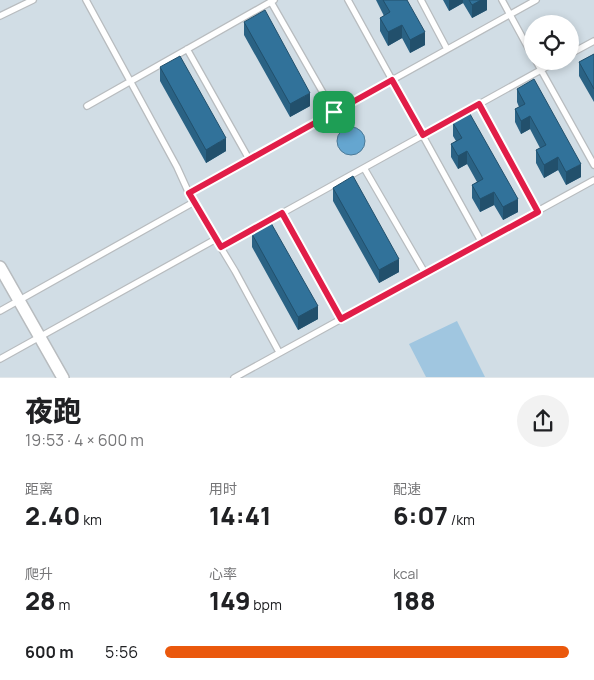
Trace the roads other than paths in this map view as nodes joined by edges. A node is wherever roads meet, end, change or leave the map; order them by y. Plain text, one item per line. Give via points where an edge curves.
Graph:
1 (33, 0) edge
2 (86, 0) edge
3 (348, 0) edge
4 (421, 0) edge
5 (502, 0) edge
6 (536, 0) edge
7 (272, 1) edge
8 (19, 3) edge
9 (510, 14) junction
10 (0, 16) edge
11 (524, 40) edge
12 (594, 41) edge
13 (188, 49) junction
14 (447, 49) junction
15 (579, 49) edge
16 (541, 70) joint
17 (392, 80) junction
18 (130, 81) junction
19 (479, 104) junction
20 (87, 106) dead end
21 (334, 112) junction
22 (423, 135) junction
23 (249, 159) junction
24 (594, 165) edge
25 (364, 168) junction
26 (594, 180) edge
27 (189, 193) junction
28 (194, 202) junction
29 (538, 212) junction
30 (282, 213) junction
31 (216, 239) junction
32 (482, 243) junction
33 (221, 247) junction
34 (0, 267) edge
35 (425, 273) junction
36 (18, 300) junction
37 (0, 310) edge
38 (341, 319) junction
39 (40, 337) junction
40 (279, 352) junction
41 (0, 359) edge
42 (63, 378) edge
43 (234, 378) edge

1 - 8 lane
2 - 18 lane
3 - 17 lane
4 - 14 lane
5 - 9 lane
6 - 9 lane
7 - 13 lane
7 - 21 lane
8 - 10 lane
9 - 11 lane
9 - 14 lane
12 - 15 lane
13 - 18 lane
13 - 23 lane
14 - 17 lane
16 - 19 lane
16 - 24 lane
17 - 21 lane
17 - 22 lane
18 - 20 lane
18 - 27 lane
19 - 22 lane
19 - 29 lane
21 - 23 lane
22 - 25 lane
22 - 32 lane
23 - 27 lane
25 - 30 lane
25 - 35 lane
26 - 29 lane
27 - 28 lane
28 - 31 lane
28 - 36 lane
29 - 32 lane
30 - 33 lane
30 - 38 lane
31 - 33 lane
31 - 39 lane
32 - 35 lane
33 - 40 lane
34 - 36 street
35 - 38 lane
36 - 37 lane
36 - 39 street
38 - 40 lane
39 - 41 lane
39 - 42 street
40 - 43 lane

